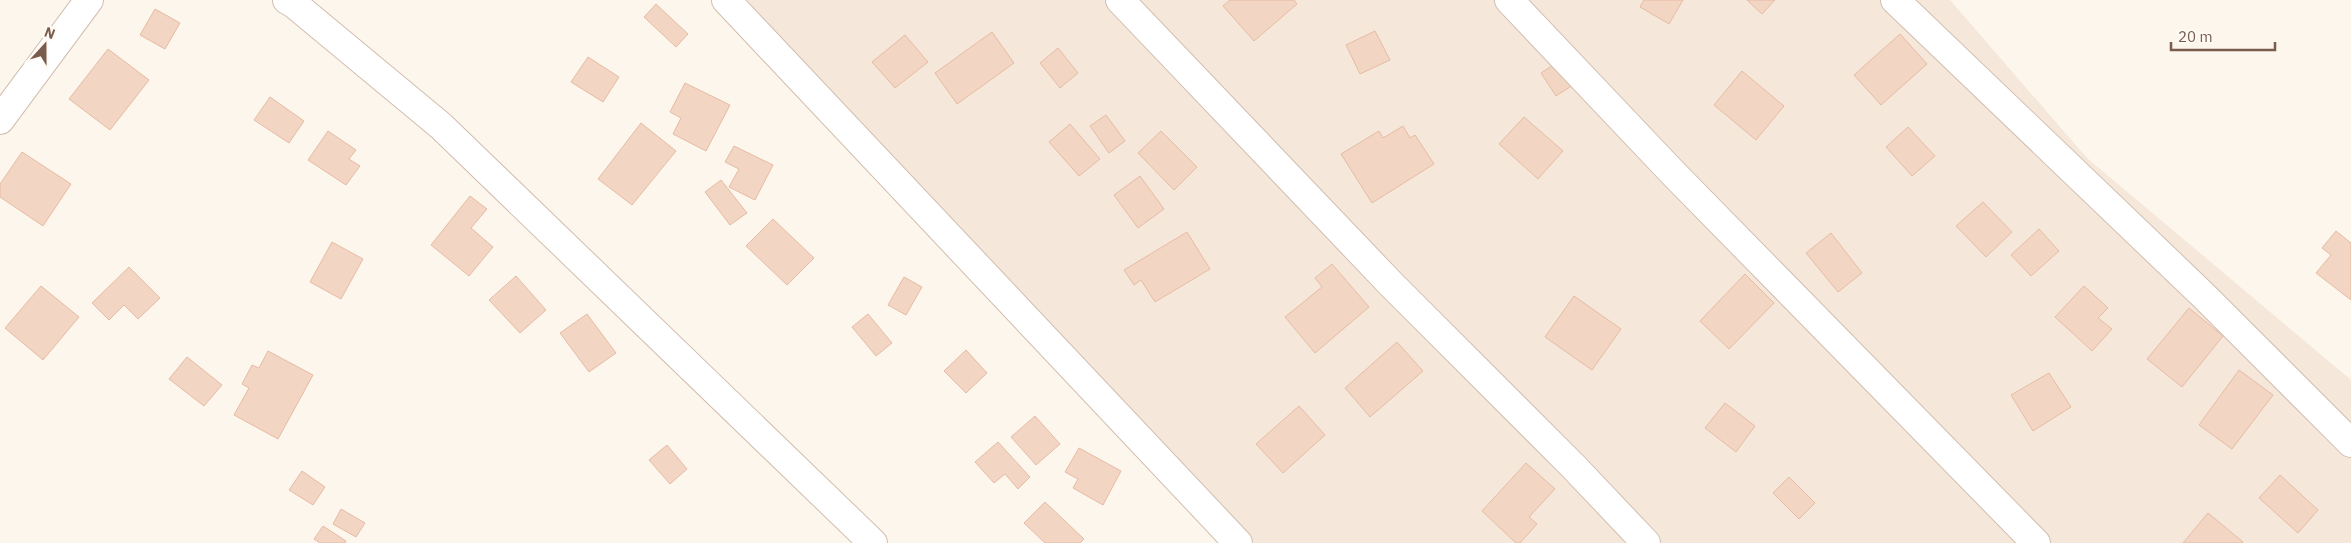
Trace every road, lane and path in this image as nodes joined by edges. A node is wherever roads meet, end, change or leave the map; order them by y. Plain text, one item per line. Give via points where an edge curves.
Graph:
1 (89, 0) edge
2 (287, 0) edge
3 (726, 0) edge
4 (1120, 0) edge
5 (1509, 0) edge
6 (1895, 0) edge
7 (0, 120) edge
8 (2351, 443) edge
9 (873, 543) edge
10 (1238, 543) edge
11 (1646, 543) edge
12 (2036, 543) edge

1 - 7 street
2 - 9 street via 442,126
3 - 10 street
4 - 11 street via 1390,283
5 - 12 street via 1673,173
6 - 8 street

